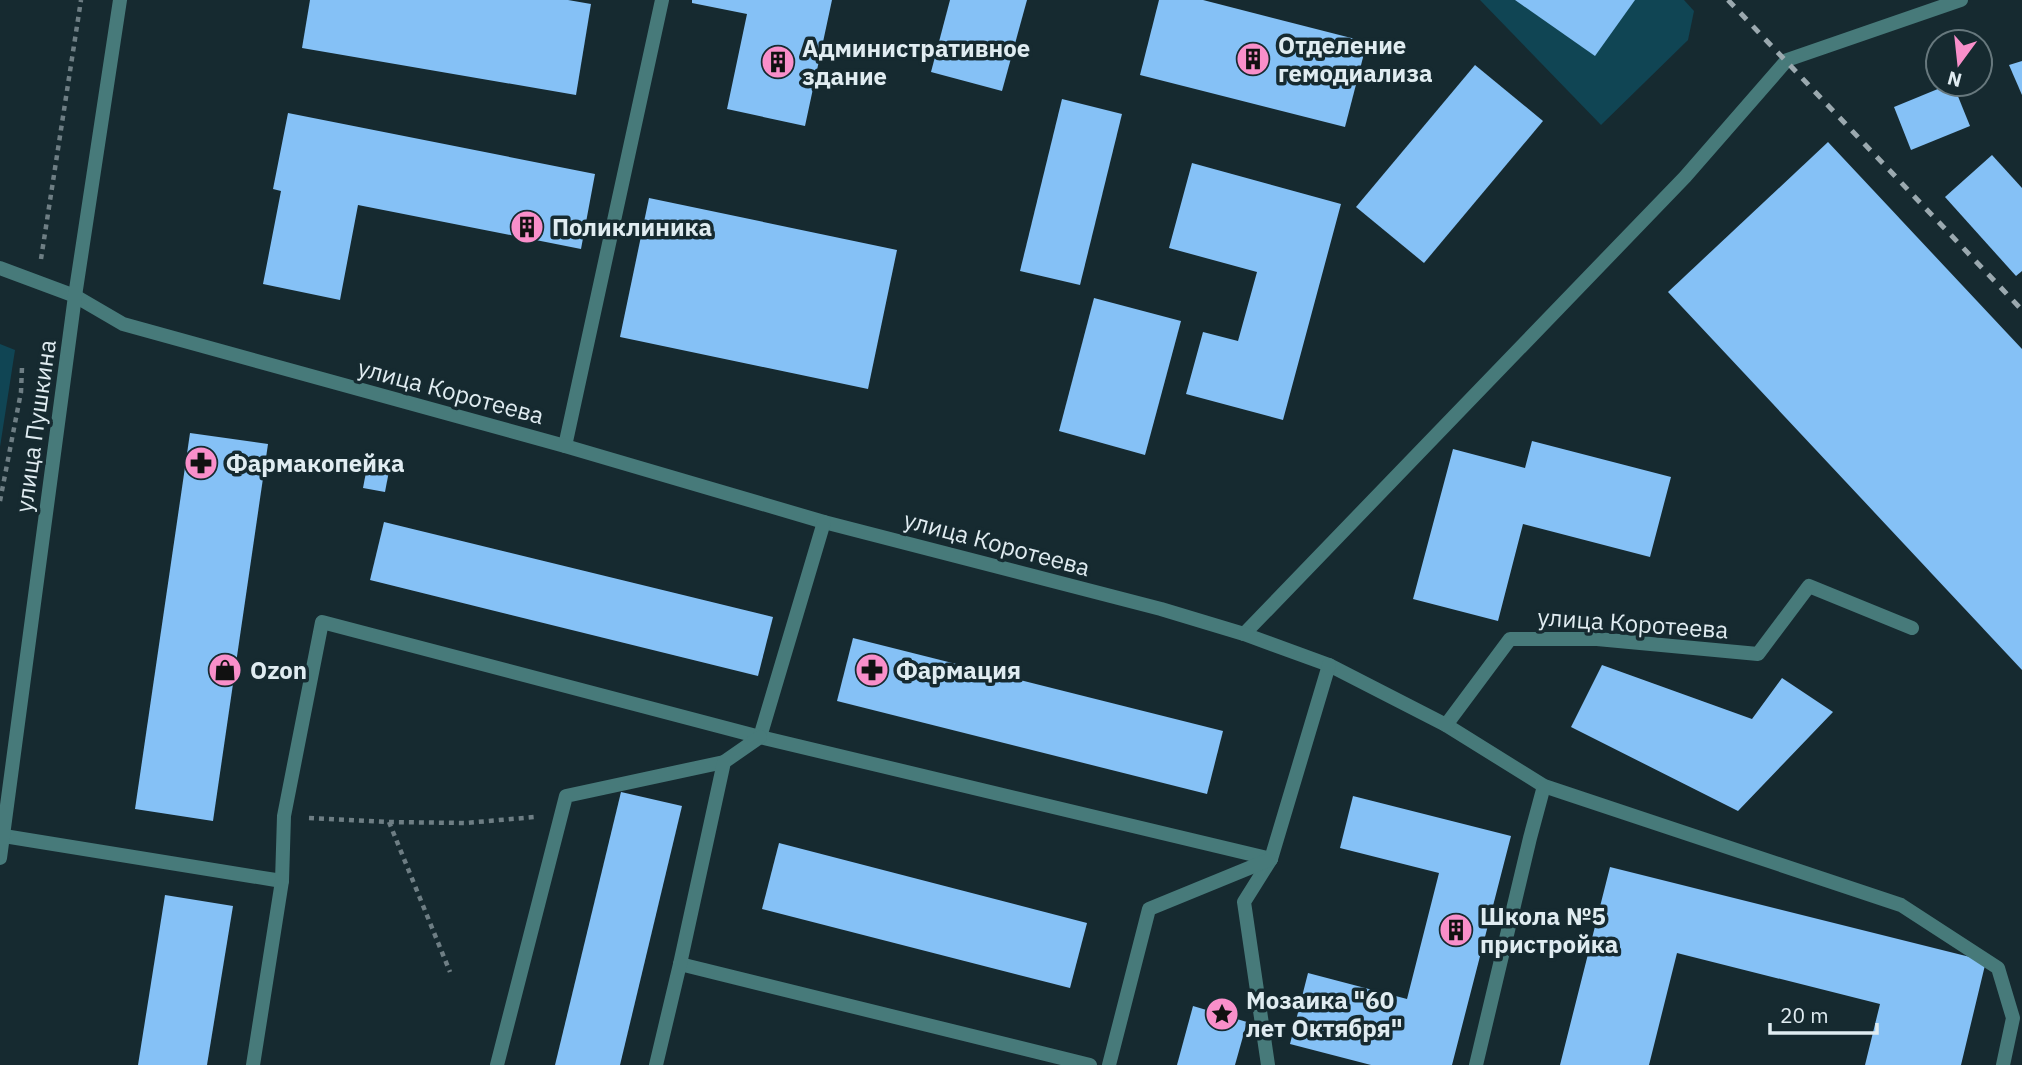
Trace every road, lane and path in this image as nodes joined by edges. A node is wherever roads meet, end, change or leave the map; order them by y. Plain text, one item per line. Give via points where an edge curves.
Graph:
1 (81, 0) edge
2 (120, 0) edge
3 (662, 0) edge
4 (1961, 0) edge
5 (0, 268) edge
6 (38, 281) junction
7 (75, 296) junction
8 (22, 367) dead end
9 (565, 446) junction
10 (0, 501) edge
11 (824, 522) junction
12 (1912, 628) dead end
13 (1244, 634) junction
14 (1329, 665) junction
15 (1446, 725) junction
16 (760, 737) junction
17 (724, 762) junction
18 (1544, 786) junction
19 (561, 815) junction
20 (284, 816) junction
21 (389, 822) junction
22 (4, 836) junction
23 (0, 858) edge
24 (1270, 859) junction
25 (282, 881) junction
26 (680, 964) junction
27 (450, 972) dead end
28 (253, 1065) edge
29 (496, 1065) edge
30 (656, 1065) edge
31 (1090, 1065) edge
32 (1108, 1065) edge
33 (1268, 1065) edge
34 (1476, 1065) edge
35 (2003, 1065) edge

1 - 6 path
2 - 7 street, улица Пушкина
3 - 9 street
4 - 13 street via 1787,60 1685,177
5 - 6 street, улица Коротеева
6 - 7 street, улица Коротеева
7 - 9 street, улица Коротеева via 123,324
7 - 22 street, улица Пушкина
8 - 10 path
9 - 11 street, улица Коротеева
11 - 13 street, улица Коротеева
11 - 16 street
12 - 15 street, улица Коротеева via 1809,586 1758,654 1597,639 1510,639
13 - 14 street, улица Коротеева
14 - 15 street, улица Коротеева
14 - 24 street
15 - 18 street
16 - 17 street
16 - 20 street via 322,622
16 - 24 street
17 - 19 street via 566,796
17 - 26 street
18 - 34 street
18 - 35 street via 1900,905 1998,968 2012,1017
19 - 21 path via 465,823
19 - 29 street
20 - 21 path
20 - 25 street
21 - 27 path
22 - 23 street, улица Пушкина
22 - 25 street
24 - 32 street via 1149,909
24 - 33 street via 1244,902
25 - 28 street
26 - 30 street
26 - 31 street

